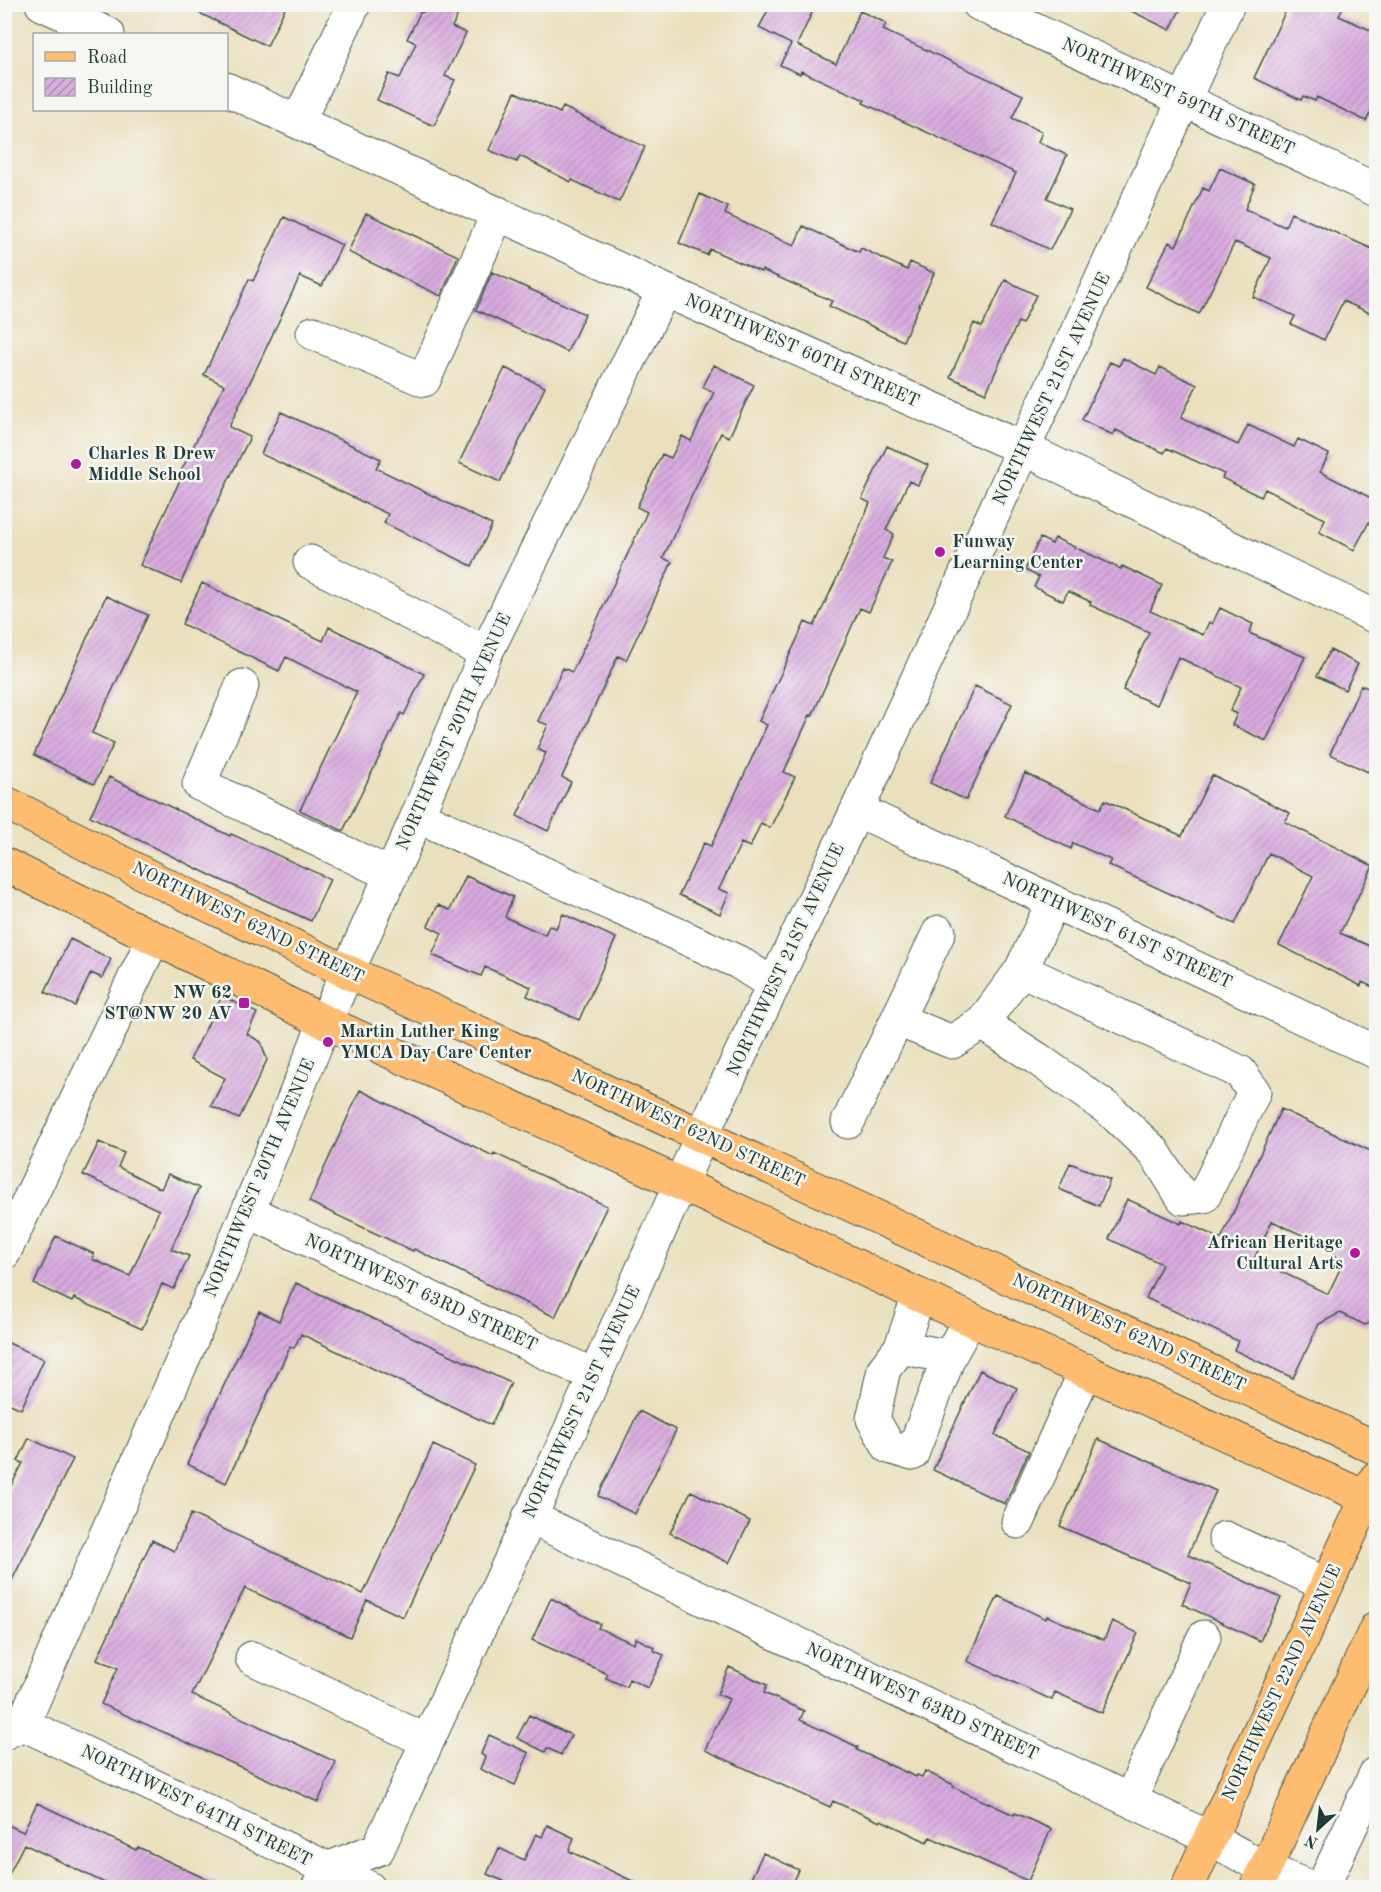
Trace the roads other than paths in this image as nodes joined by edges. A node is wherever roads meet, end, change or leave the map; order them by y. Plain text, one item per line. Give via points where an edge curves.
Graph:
1 (42, 4) edge
2 (354, 4) edge
3 (979, 4) edge
4 (1228, 4) edge
5 (106, 33) edge
6 (228, 90) edge
7 (1184, 101) junction
8 (298, 122) junction
9 (1377, 190) edge
10 (498, 213) junction
11 (664, 290) junction
12 (313, 333) dead end
13 (1024, 450) junction
14 (310, 562) dead end
15 (1377, 617) edge
16 (486, 653) junction
17 (242, 686) dead end
18 (4, 802) edge
19 (857, 810) junction
20 (418, 816) junction
21 (4, 864) edge
22 (392, 875) junction
23 (1053, 902) junction
24 (939, 932) dead end
25 (153, 939) junction
26 (1022, 970) junction
27 (348, 972) junction
28 (774, 985) junction
29 (898, 1020) junction
30 (325, 1022) junction
31 (982, 1023) junction
32 (1377, 1052) edge
33 (848, 1122) dead end
34 (702, 1135) junction
35 (681, 1184) junction
36 (248, 1211) junction
37 (4, 1253) edge
38 (919, 1295) junction
39 (970, 1319) junction
40 (901, 1347) junction
41 (949, 1357) junction
42 (1086, 1370) junction
43 (595, 1376) junction
44 (1377, 1448) edge
45 (1374, 1493) edge
46 (530, 1517) junction
47 (1018, 1522) dead end
48 (1224, 1538) dead end
49 (1327, 1585) junction
50 (1377, 1628) edge
51 (1204, 1637) dead end
52 (252, 1658) dead end
53 (1369, 1665) edge
54 (14, 1728) edge
55 (427, 1741) junction
56 (1377, 1773) edge
57 (1130, 1800) junction
58 (1210, 1838) junction
59 (322, 1878) edge
60 (1261, 1878) edge
61 (369, 1887) edge
62 (1187, 1887) edge
63 (1314, 1887) edge
64 (1322, 1887) edge

1 - 5 street
2 - 8 street
3 - 7 street, NORTHWEST 59TH STREET
4 - 7 street, NORTHWEST 21ST AVENUE
6 - 8 street, NORTHWEST 60TH STREET
7 - 9 street, NORTHWEST 59TH STREET
7 - 13 street, NORTHWEST 21ST AVENUE
8 - 10 street, NORTHWEST 60TH STREET
10 - 11 street, NORTHWEST 60TH STREET
10 - 12 street via 424,380
11 - 13 street, NORTHWEST 60TH STREET
11 - 16 street, NORTHWEST 20TH AVENUE
13 - 15 street, NORTHWEST 60TH STREET
13 - 19 street, NORTHWEST 21ST AVENUE
14 - 16 street
16 - 20 street, NORTHWEST 20TH AVENUE
17 - 22 street via 199,784
18 - 27 main road, NORTHWEST 62ND STREET via 162,884
19 - 23 street, NORTHWEST 61ST STREET
19 - 28 street, NORTHWEST 21ST AVENUE
20 - 22 street, NORTHWEST 20TH AVENUE
20 - 28 street via 738,962
21 - 25 main road
22 - 27 street, NORTHWEST 20TH AVENUE
23 - 26 street
23 - 32 street, NORTHWEST 61ST STREET
24 - 29 street
25 - 30 main road
25 - 37 street
26 - 31 street
26 - 31 street via 1240,1072 1254,1092 1204,1196 1184,1198 1154,1152 1111,1111
27 - 30 street, NORTHWEST 20TH AVENUE
27 - 34 main road, NORTHWEST 62ND STREET
28 - 34 street, NORTHWEST 21ST AVENUE
29 - 31 street via 952,1042
29 - 33 street
30 - 35 main road
30 - 36 street, NORTHWEST 20TH AVENUE
34 - 35 street, NORTHWEST 21ST AVENUE
34 - 44 main road, NORTHWEST 62ND STREET
35 - 38 main road
35 - 43 street, NORTHWEST 21ST AVENUE
36 - 43 street, NORTHWEST 63RD STREET
36 - 54 street, NORTHWEST 20TH AVENUE
38 - 39 main road
38 - 40 street
39 - 41 street
39 - 42 main road
40 - 41 street
40 - 41 street via 884,1369 873,1419 889,1447 912,1454
42 - 45 main road
42 - 47 street
43 - 46 street, NORTHWEST 21ST AVENUE
45 - 49 main road, NORTHWEST 22ND AVENUE
46 - 55 street, NORTHWEST 21ST AVENUE
46 - 57 street, NORTHWEST 63RD STREET
48 - 49 street
49 - 58 main road, NORTHWEST 22ND AVENUE
50 - 53 main road
51 - 57 street
52 - 55 street
53 - 60 main road
54 - 59 street, NORTHWEST 64TH STREET
55 - 59 street, NORTHWEST 21ST AVENUE via 378,1849
56 - 64 street
57 - 58 street, NORTHWEST 63RD STREET
58 - 60 street, NORTHWEST 63RD STREET
58 - 62 main road, NORTHWEST 22ND AVENUE
59 - 61 street, NORTHWEST 64TH STREET
60 - 63 street, NORTHWEST 63RD STREET

